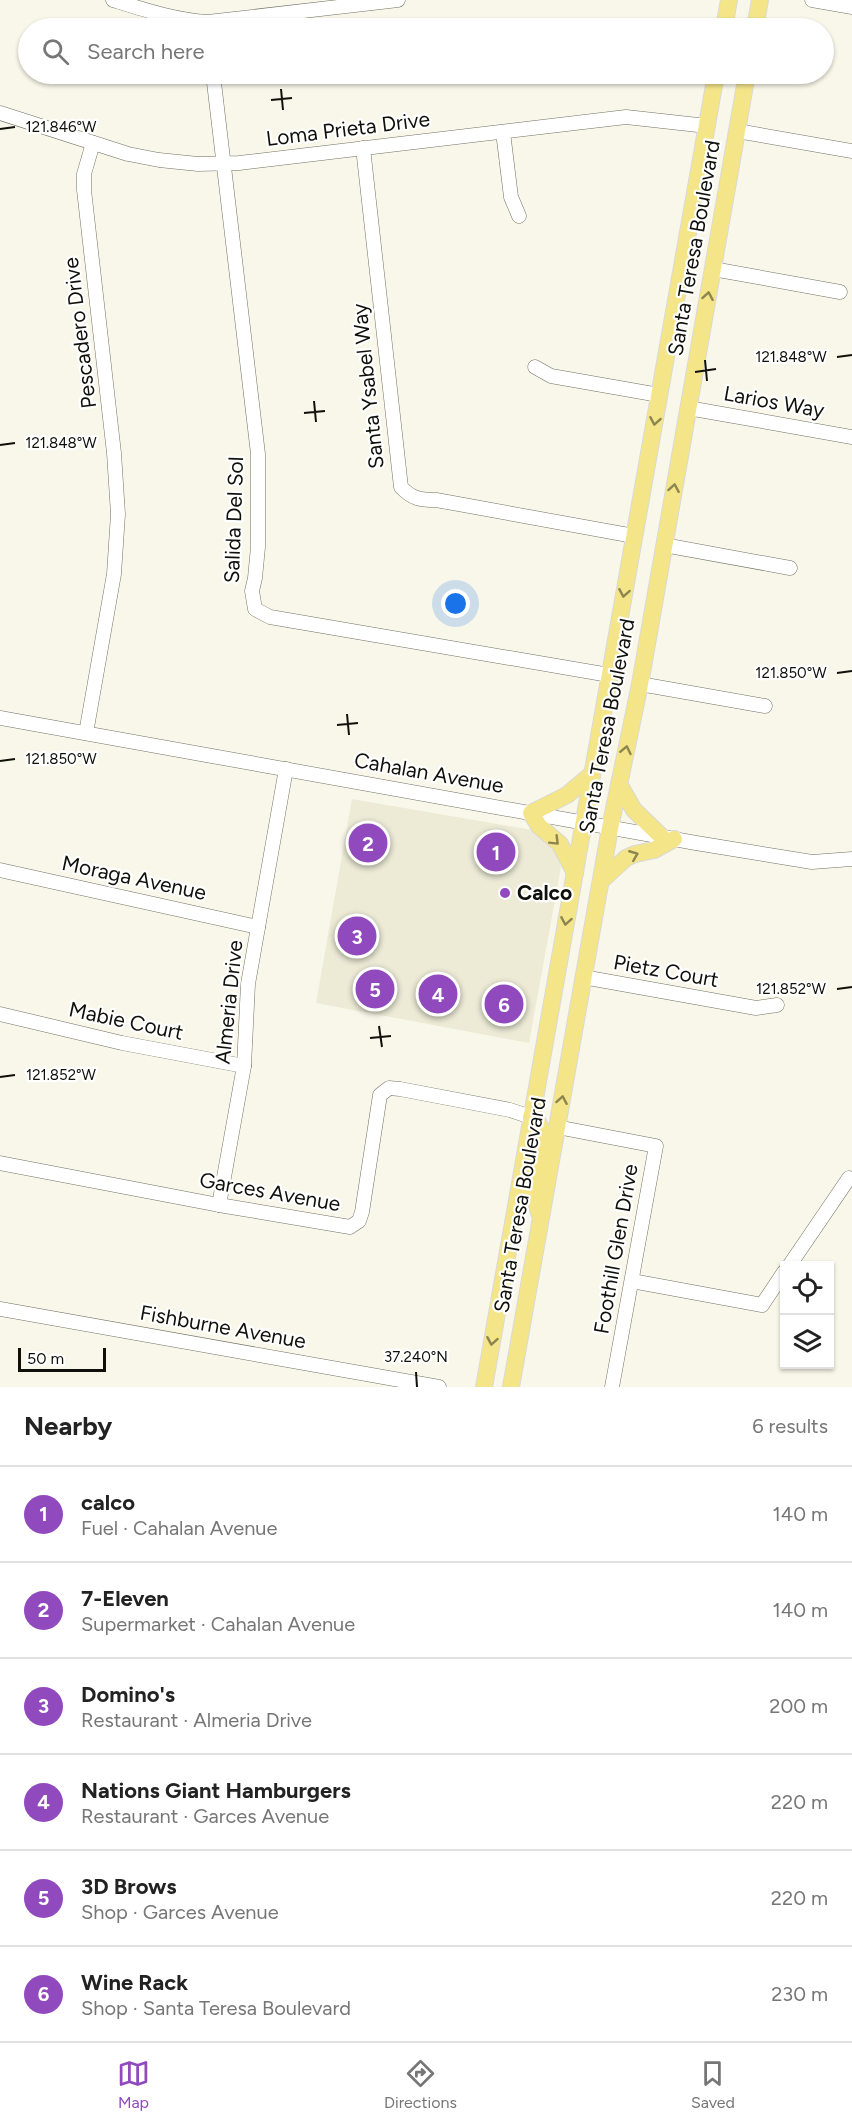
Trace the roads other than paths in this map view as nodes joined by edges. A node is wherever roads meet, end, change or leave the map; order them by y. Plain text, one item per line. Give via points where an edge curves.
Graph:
1 (113, 0) edge
2 (398, 0) edge
3 (729, 0) edge
4 (760, 0) edge
5 (812, 0) edge
6 (852, 7) edge
7 (175, 18) edge
8 (261, 18) edge
9 (726, 18) edge
10 (757, 18) edge
11 (214, 84) edge
12 (714, 84) edge
13 (745, 84) edge
14 (0, 113) edge
15 (707, 126) junction
16 (737, 131) junction
17 (503, 132) junction
18 (93, 142) junction
19 (363, 148) junction
20 (852, 151) edge
21 (224, 163) junction
22 (519, 216) dead end
23 (713, 269) junction
24 (840, 291) dead end
25 (535, 367) dead end
26 (659, 395) junction
27 (688, 408) junction
28 (852, 437) edge
29 (634, 536) junction
30 (664, 545) junction
31 (790, 568) dead end
32 (609, 675) junction
33 (640, 684) junction
34 (765, 706) dead end
35 (0, 718) edge
36 (86, 734) junction
37 (285, 769) junction
38 (592, 774) junction
39 (619, 784) junction
40 (531, 813) junction
41 (584, 823) junction
42 (610, 828) junction
43 (668, 838) junction
44 (852, 859) edge
45 (0, 870) edge
46 (574, 873) junction
47 (601, 881) junction
48 (258, 927) junction
49 (583, 977) junction
50 (777, 1005) dead end
51 (0, 1014) edge
52 (244, 1066) junction
53 (531, 1117) junction
54 (557, 1127) junction
55 (0, 1163) edge
56 (849, 1178) dead end
57 (219, 1205) junction
58 (540, 1220) junction
59 (792, 1261) edge
60 (780, 1278) edge
61 (632, 1281) junction
62 (0, 1309) edge
63 (388, 1383) edge
64 (438, 1387) edge
65 (484, 1387) edge
66 (511, 1387) edge
67 (612, 1387) edge

1 - 7 street
2 - 8 street
3 - 9 main road
4 - 10 main road
5 - 6 street
11 - 21 street, Salida Del Sol
12 - 15 main road, Santa Teresa Boulevard
13 - 16 main road, Santa Teresa Boulevard
14 - 18 street, Loma Prieta Drive
15 - 17 street, Loma Prieta Drive via 626,117
15 - 26 main road, Santa Teresa Boulevard
16 - 20 street
16 - 23 main road, Santa Teresa Boulevard
17 - 19 street, Loma Prieta Drive
17 - 22 street via 511,197
18 - 21 street, Loma Prieta Drive via 159,160
18 - 36 street, Pescadero Drive via 84,190 118,514 114,574
19 - 21 street, Loma Prieta Drive
19 - 29 street, Santa Ysabel Way via 401,487 410,497 422,500
21 - 32 street, Salida Del Sol via 258,454 258,547 252,591 255,609 270,617
23 - 24 street
27 -> 23 main road, Santa Teresa Boulevard
25 - 26 street via 552,376
26 -> 29 main road, Santa Teresa Boulevard
27 - 28 street, Larios Way
30 -> 27 main road, Santa Teresa Boulevard
29 -> 32 main road, Santa Teresa Boulevard
30 - 31 street
30 - 33 main road, Santa Teresa Boulevard
32 - 38 main road, Santa Teresa Boulevard
33 - 34 street
39 -> 33 main road, Santa Teresa Boulevard
35 - 36 street, Cahalan Avenue
36 - 37 street, Cahalan Avenue
37 - 40 street, Cahalan Avenue
37 - 48 street, Almeria Drive
38 - 40 main road via 567,795
38 - 41 main road, Santa Teresa Boulevard
39 - 42 main road, Santa Teresa Boulevard
39 - 43 main road via 634,810
40 - 41 street, Cahalan Avenue
40 -> 46 main road via 539,826 560,844
41 - 42 street, Cahalan Avenue
41 - 46 main road, Santa Teresa Boulevard
42 - 43 street, Cahalan Avenue
42 - 47 main road, Santa Teresa Boulevard
43 - 44 street, Cahalan Avenue via 812,862
47 -> 43 main road via 626,858 654,850
45 - 48 street, Moraga Avenue
46 -> 53 main road, Santa Teresa Boulevard
47 - 49 main road, Santa Teresa Boulevard
48 - 52 street, Almeria Drive via 248,984
49 - 50 street, Pietz Court via 756,1008
54 -> 49 main road, Santa Teresa Boulevard
51 - 52 street, Mabie Court
52 - 57 street, Almeria Drive
53 - 57 street, Garces Avenue via 389,1088 380,1095 359,1221 350,1227
53 - 58 main road via 542,1131 533,1191
53 -> 65 main road, Santa Teresa Boulevard
54 - 58 main road, Santa Teresa Boulevard
54 - 61 street, Foothill Glen Drive via 656,1146
55 - 57 street, Garces Avenue
56 - 59 street
58 - 66 main road, Santa Teresa Boulevard
60 - 61 street via 762,1305
61 - 67 street, Foothill Glen Drive
62 - 63 street, Fishburne Avenue
63 - 64 street, Fishburne Avenue

